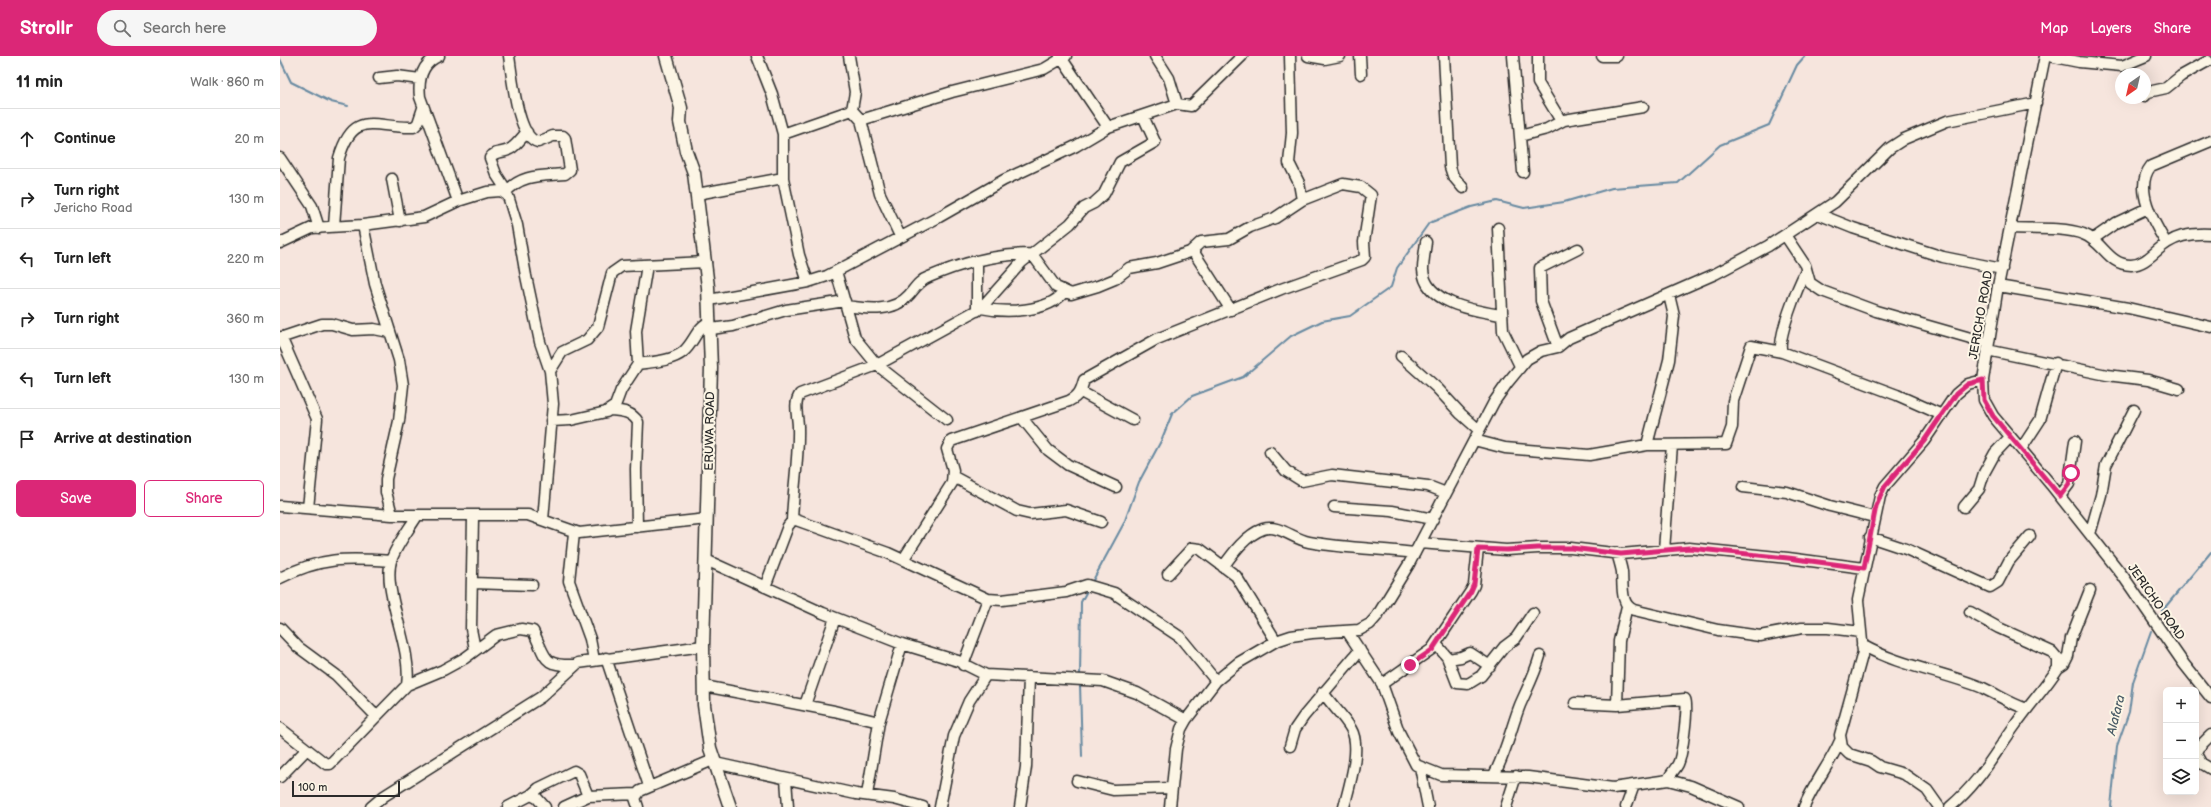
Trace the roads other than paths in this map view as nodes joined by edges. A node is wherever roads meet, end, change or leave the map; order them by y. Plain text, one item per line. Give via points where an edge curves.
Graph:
1 (439, 56) edge
2 (509, 56) edge
3 (666, 56) edge
4 (757, 56) edge
5 (849, 56) edge
6 (1155, 56) edge
7 (1242, 56) edge
8 (1290, 56) edge
9 (1308, 56) edge
10 (1340, 56) edge
11 (1360, 56) edge
12 (1444, 56) edge
13 (1513, 56) edge
14 (1538, 56) edge
15 (1602, 56) edge
16 (1617, 56) edge
17 (2045, 56) edge
18 (2049, 56) edge
19 (2146, 56) edge
20 (1063, 57) edge
21 (2208, 61) edge
22 (1361, 74) dead end
23 (379, 78) dead end
24 (420, 79) junction
25 (2151, 91) edge
26 (2036, 103) junction
27 (1177, 104) junction
28 (1643, 107) dead end
29 (423, 108) junction
30 (852, 110) junction
31 (1143, 116) junction
32 (860, 120) junction
33 (1560, 121) junction
34 (1108, 127) junction
35 (527, 132) junction
36 (783, 134) junction
37 (1520, 136) junction
38 (2211, 141) edge
39 (280, 158) edge
40 (1523, 172) dead end
41 (783, 178) junction
42 (392, 179) dead end
43 (1463, 188) dead end
44 (506, 192) junction
45 (696, 194) junction
46 (1302, 200) junction
47 (458, 201) junction
48 (2148, 208) junction
49 (1818, 214) junction
50 (400, 221) junction
51 (363, 225) junction
52 (334, 226) junction
53 (319, 228) junction
54 (1498, 228) dead end
55 (2010, 228) junction
56 (2211, 234) edge
57 (1785, 235) junction
58 (900, 236) junction
59 (2093, 240) junction
60 (1426, 242) dead end
61 (280, 243) edge
62 (2166, 243) junction
63 (1578, 249) dead end
64 (1190, 252) junction
65 (1032, 254) junction
66 (706, 262) junction
67 (977, 262) junction
68 (647, 265) junction
69 (2002, 269) junction
70 (836, 271) junction
71 (1806, 271) junction
72 (808, 282) junction
73 (1998, 286) junction
74 (1064, 292) junction
75 (1669, 295) junction
76 (709, 300) junction
77 (846, 304) junction
78 (979, 309) junction
79 (1231, 310) junction
80 (1501, 315) junction
81 (710, 326) junction
82 (2211, 327) edge
83 (389, 332) junction
84 (280, 338) edge
85 (1988, 346) junction
86 (1558, 347) junction
87 (1782, 352) junction
88 (1401, 356) dead end
89 (2056, 363) junction
90 (638, 364) junction
91 (877, 365) junction
92 (1520, 366) junction
93 (550, 371) junction
94 (1983, 380) junction
95 (2179, 389) dead end
96 (1081, 392) junction
97 (611, 410) junction
98 (2134, 410) dead end
99 (1942, 415) junction
100 (1022, 418) junction
101 (947, 420) dead end
102 (1132, 420) dead end
103 (551, 421) junction
104 (1479, 430) junction
105 (2010, 436) junction
106 (1474, 440) junction
107 (2075, 441) dead end
108 (1672, 445) junction
109 (1647, 446) junction
110 (2021, 449) junction
111 (1270, 452) dead end
112 (954, 477) junction
113 (1116, 487) dead end
114 (1743, 487) dead end
115 (1446, 493) junction
116 (2060, 496) junction
117 (280, 506) edge
118 (1334, 507) dead end
119 (1964, 507) dead end
120 (308, 508) junction
121 (392, 515) junction
122 (417, 516) junction
123 (473, 516) junction
124 (1874, 517) junction
125 (707, 519) junction
126 (1433, 519) junction
127 (542, 520) junction
128 (792, 521) junction
129 (1102, 522) dead end
130 (637, 527) junction
131 (574, 533) junction
132 (2090, 534) junction
133 (2030, 536) dead end
134 (1870, 537) junction
135 (1420, 543) junction
136 (1478, 549) junction
137 (1664, 550) junction
138 (1415, 553) junction
139 (1617, 553) junction
140 (706, 560) junction
141 (903, 560) junction
142 (391, 561) junction
143 (1224, 567) junction
144 (1864, 568) junction
145 (1168, 574) dead end
146 (280, 578) edge
147 (473, 583) junction
148 (532, 585) dead end
149 (765, 587) junction
150 (2090, 590) dead end
151 (988, 598) junction
152 (1627, 606) junction
153 (1970, 612) dead end
154 (1532, 613) dead end
155 (835, 618) junction
156 (280, 628) edge
157 (1347, 631) junction
158 (1860, 632) junction
159 (1276, 641) junction
160 (902, 644) junction
161 (1436, 644) junction
162 (1862, 645) junction
163 (703, 646) junction
164 (475, 649) junction
165 (1360, 650) junction
166 (1540, 656) dead end
167 (606, 658) junction
168 (594, 660) junction
169 (1448, 660) junction
170 (575, 665) junction
171 (963, 665) junction
172 (1490, 666) junction
173 (2058, 668) junction
174 (986, 675) junction
175 (1029, 677) junction
176 (1216, 681) junction
177 (1382, 684) junction
178 (407, 685) junction
179 (704, 686) junction
180 (1323, 692) junction
181 (2211, 698) edge
182 (1575, 703) dead end
183 (805, 705) junction
184 (1617, 705) junction
185 (2027, 709) junction
186 (376, 716) junction
187 (1186, 720) junction
188 (879, 722) junction
189 (280, 728) edge
190 (2211, 735) edge
191 (1840, 741) junction
192 (1290, 746) dead end
193 (2199, 747) edge
194 (307, 749) junction
195 (2199, 759) edge
196 (714, 762) junction
197 (1420, 767) junction
198 (2211, 770) edge
199 (1494, 775) junction
200 (1516, 776) junction
201 (280, 777) edge
202 (786, 779) junction
203 (1668, 780) junction
204 (1077, 781) dead end
205 (1634, 785) junction
206 (649, 786) junction
207 (1172, 788) junction
208 (1618, 788) junction
209 (636, 794) junction
210 (530, 795) junction
211 (867, 795) junction
212 (588, 796) junction
213 (1626, 804) edge
214 (371, 807) edge
215 (508, 807) edge
216 (545, 807) edge
217 (564, 807) edge
218 (638, 807) edge
219 (730, 807) edge
220 (788, 807) edge
221 (923, 807) edge
222 (940, 807) edge
223 (1020, 807) edge
224 (1170, 807) edge
225 (1344, 807) edge
226 (1428, 807) edge
227 (1506, 807) edge
228 (1739, 807) edge
229 (1804, 807) edge
230 (1939, 807) edge
231 (1950, 807) edge

1 - 24 street via 428,63
2 - 35 street via 516,101
3 - 45 main road, ERUWA ROAD via 681,108 680,122 694,173
4 - 36 street via 772,94
5 - 30 street via 855,92
6 - 27 street via 1169,78
7 - 27 street via 1196,103 1191,106
8 - 46 street via 1292,133 1289,163 1299,183
9 - 10 street via 1325,60
11 - 22 street
12 - 43 street via 1450,167 1453,176
13 - 37 street
14 - 33 street via 1538,83
15 - 16 street
17 - 26 street, JERICHO ROAD
18 - 19 street via 2122,66
20 - 32 street via 1044,69 952,92
20 - 34 street
21 - 25 street via 2166,88
23 - 24 street via 397,76
24 - 29 street
26 - 49 street via 1947,121 1904,139 1890,148 1835,202
26 - 55 street, JERICHO ROAD
27 - 31 street
28 - 33 street
29 - 47 street
29 - 52 street via 414,127 363,124 354,130 338,158
30 - 32 street
30 - 36 street
31 - 34 street
31 - 65 street via 1155,142 1120,162 1104,194
32 - 58 street via 880,194
33 - 37 street via 1547,129
34 - 58 street
35 - 44 street via 510,150 499,151 490,158
35 - 44 street via 531,139 538,142 556,135 565,138 569,172 525,178 513,183
36 - 41 street
37 - 40 street
38 - 48 street via 2152,166 2147,174
39 - 53 street via 312,206
41 - 45 street
41 - 72 street
42 - 50 street
44 - 47 street via 495,190
44 - 93 street via 517,225 540,342
45 - 66 main road, ERUWA ROAD
46 - 64 street via 1275,218 1250,227 1229,239 1201,242
46 - 79 street via 1343,184 1361,186 1367,190 1372,200 1364,242 1365,257
47 - 50 street via 424,218
48 - 59 street via 2116,224
48 - 62 street
49 - 57 street
49 - 69 street via 1943,257
50 - 51 street
51 - 52 street
51 - 83 street via 375,284
52 - 53 street
53 - 61 street via 312,228
54 - 80 street
55 - 59 street via 2082,234
55 - 69 street, JERICHO ROAD
56 - 62 street via 2179,236
57 - 71 street via 1805,265
57 - 75 street via 1715,274
58 - 70 street
59 - 62 street via 2113,260 2130,265 2146,260
60 - 80 street via 1423,271 1426,281 1432,288 1451,303
63 - 86 street via 1540,268 1541,301
64 - 74 street via 1157,263 1129,268 1115,278 1085,291 1071,294
64 - 79 street via 1193,251 1197,255
65 - 67 street via 1003,255
65 - 74 street via 1056,287
65 - 78 street
66 - 68 street
66 - 76 main road, ERUWA ROAD
67 - 77 street via 927,277 895,306 870,309
67 - 78 street
68 - 90 street via 636,331
68 - 93 street via 622,266 612,273 598,328 586,340 562,352
69 - 73 street, JERICHO ROAD
70 - 72 street
70 - 77 street
71 - 85 street via 1810,283 1831,296
71 - 87 street via 1794,295 1783,335
72 - 76 street
73 - 82 street via 2128,308
73 - 85 street, JERICHO ROAD
74 - 78 street via 1061,297 1040,307 999,312
75 - 86 street via 1569,338
75 - 109 street via 1674,316 1669,360
76 - 81 main road, ERUWA ROAD
77 - 81 street via 786,310 733,326
77 - 91 street via 855,338
78 - 91 street
79 - 96 street via 1128,354 1084,380
80 - 92 street via 1503,331
81 - 90 street via 702,326 692,342 676,356
81 - 125 main road, ERUWA ROAD
83 - 84 street via 374,329 353,330 322,324
83 - 121 street via 399,360 403,385 399,421 386,479 386,492
84 - 120 street via 317,419
85 - 89 street
85 - 94 street, JERICHO ROAD
86 - 92 street via 1541,351
87 - 99 street via 1897,395
87 - 108 street via 1751,346 1733,401 1732,427 1726,444
88 - 104 street
89 - 95 street via 2107,375 2148,380
89 - 110 street via 2040,420
90 - 97 street
91 - 101 street
91 - 128 street via 800,394 797,399 798,451 793,485
92 - 104 street via 1494,402
93 - 103 street via 553,404
94 - 99 street via 1962,388
94 - 105 street, JERICHO ROAD via 1982,390 1988,408
96 - 100 street via 1069,402
96 - 102 street
97 - 103 street via 571,420
97 - 130 street via 625,411 638,422
98 - 132 street via 2106,465 2102,495
99 - 124 street via 1924,441 1885,486
100 - 112 street via 951,441 947,449
100 - 113 street via 1048,450 1068,465
103 - 127 street
104 - 106 street
105 - 110 street, JERICHO ROAD
105 - 119 street via 1995,453 1979,489
106 - 109 street via 1505,448 1589,455
106 - 115 street
107 - 116 street via 2069,484
108 - 109 street
108 - 137 street
110 - 116 street, JERICHO ROAD
111 - 115 street via 1286,471 1302,481 1332,475 1428,486
112 - 129 street via 1017,511 1030,514 1066,510
112 - 141 street
114 - 124 street via 1787,492
115 - 126 street
116 - 132 street, JERICHO ROAD
117 - 120 street
118 - 126 street via 1392,511
120 - 121 street
121 - 122 street
122 - 123 street
122 - 142 street
123 - 127 street via 512,514 528,515
123 - 147 street
124 - 134 street
125 - 130 street
125 - 140 main road, ERUWA ROAD
126 - 135 street
127 - 131 street
128 - 141 street via 806,523
128 - 149 street
130 - 131 street
131 - 168 street via 569,581 590,639
132 - 181 street, JERICHO ROAD via 2124,576 2184,664
133 - 134 street via 2009,561 1998,582 1990,587 1906,549
134 - 144 street
135 - 136 street
135 - 138 street
136 - 139 street via 1571,548
136 - 161 street via 1471,591
137 - 139 street
137 - 144 street via 1707,549
138 - 143 street via 1308,542 1269,528 1249,538
138 - 157 street via 1377,616 1365,628
139 - 152 street
140 - 149 street
140 - 163 main road, ERUWA ROAD
141 - 151 street
142 - 146 street via 334,559 313,563
142 - 178 street via 390,583 407,654
143 - 145 street via 1195,547
143 - 159 street via 1236,576
144 - 158 street via 1858,600
147 - 148 street
147 - 164 street via 471,629
149 - 155 street
150 - 173 street via 2071,638 2068,656 2064,664
151 - 171 street
151 - 176 street via 1002,600 1066,592 1085,585 1114,593 1159,622 1189,646
152 - 158 street via 1634,610 1718,630 1760,636 1802,628
152 - 184 street via 1619,641
153 - 173 street via 2052,652 2058,659
154 - 172 street via 1516,638 1504,647
155 - 160 street
155 - 183 street
156 - 186 street via 298,647 336,676
157 - 159 street via 1291,636
157 - 165 street
158 - 162 street
159 - 176 street via 1238,663
160 - 171 street
160 - 188 street
161 - 169 street
161 - 177 street via 1428,654
162 - 185 street via 1880,655 1983,688
162 - 191 street via 1859,670 1847,706
163 - 167 street
163 - 179 main road, ERUWA ROAD
164 - 170 street via 496,635 528,629 532,631 548,662 556,665
164 - 178 street via 465,658 443,670
165 - 177 street
165 - 180 street via 1338,678
166 - 199 street
167 - 168 street
167 - 206 street
168 - 170 street
169 - 172 street via 1470,653
169 - 172 street via 1453,676 1463,685 1474,682
170 - 214 street via 541,697 384,796
171 - 174 street
173 - 185 street
174 - 175 street
174 - 222 street via 969,701 954,736
175 - 187 street via 1103,680 1137,693
175 - 223 street via 1026,767
176 - 187 street
177 - 197 street via 1399,732
178 - 186 street
179 - 183 street
179 - 196 main road, ERUWA ROAD via 707,732
180 - 192 street via 1295,729
180 - 225 street via 1352,729 1356,743
182 - 184 street
183 - 188 street
184 - 203 street via 1685,699 1686,714 1680,755 1678,764
185 - 231 street via 1989,766
186 - 194 street via 330,764 326,764
187 - 207 street via 1178,739
188 - 211 street
189 - 194 street
190 - 193 street
191 - 229 street
191 - 230 street via 1849,754 1871,761 1880,767 1895,770 1919,783
194 - 201 street
195 - 198 street
196 - 202 street
196 - 206 street
196 - 219 main road, ERUWA ROAD
197 - 199 street via 1442,775
197 - 226 street
199 - 200 street
200 - 208 street
200 - 227 street
202 - 211 street
202 - 220 street
203 - 205 street
203 - 228 street via 1691,786
204 - 207 street via 1113,790
205 - 208 street
205 - 213 street
206 - 209 street
207 - 224 street
208 - 213 street
209 - 212 street
209 - 218 street
210 - 212 street via 574,771 579,774
210 - 215 street
210 - 216 street via 537,798
211 - 221 street
212 - 217 street

